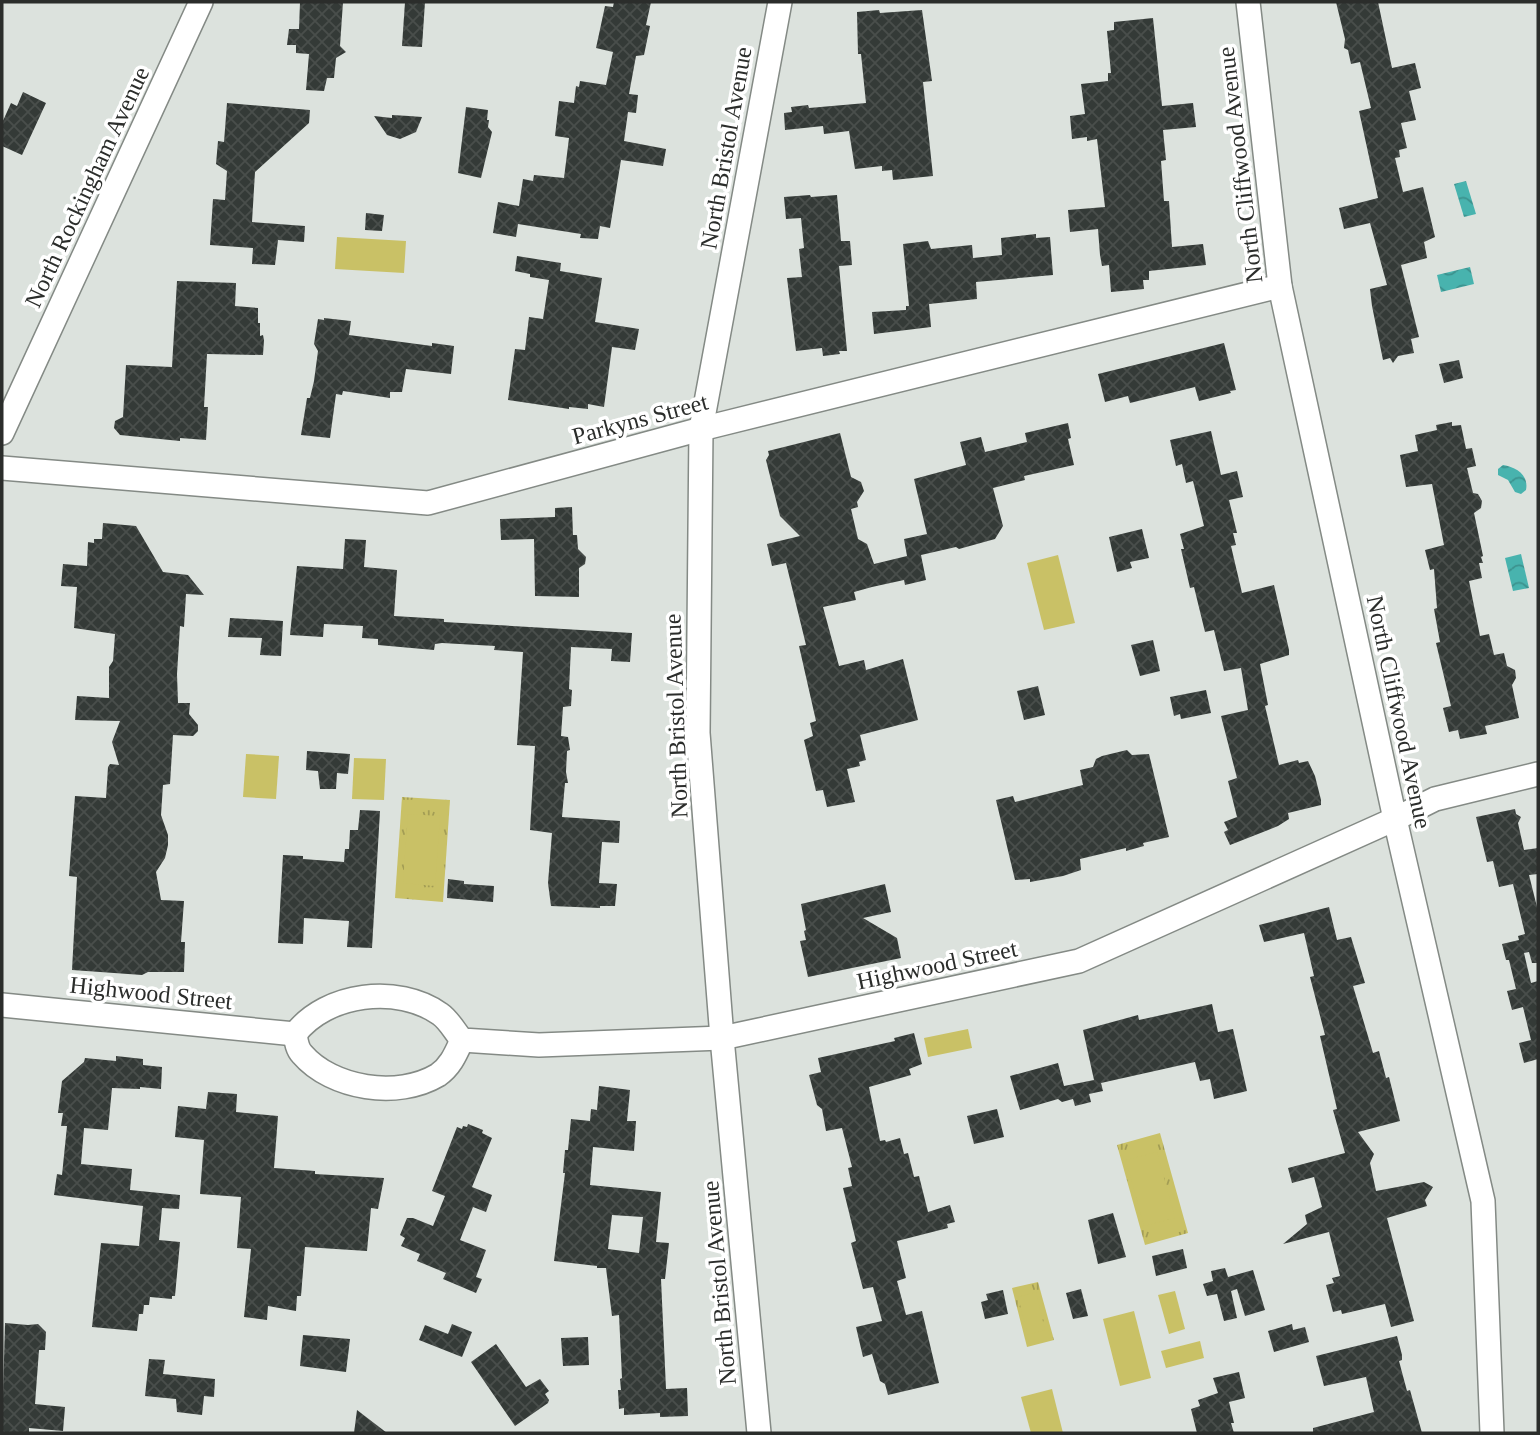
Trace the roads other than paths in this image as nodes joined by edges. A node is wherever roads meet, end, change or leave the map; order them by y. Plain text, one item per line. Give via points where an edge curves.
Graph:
1 (201, 2) edge
2 (780, 2) edge
3 (1248, 2) edge
4 (1280, 286) junction
5 (701, 429) junction
6 (2, 433) edge
7 (2, 468) edge
8 (1538, 774) edge
9 (1395, 819) junction
10 (2, 1005) edge
11 (295, 1034) junction
12 (722, 1038) junction
13 (462, 1040) junction
14 (759, 1433) edge
15 (1492, 1433) edge

1 - 6 street, North Rockingham Avenue
2 - 5 street, North Bristol Avenue
3 - 4 street, North Cliffwood Avenue
4 - 5 street, Parkyns Street
4 - 9 street, North Cliffwood Avenue
5 - 7 street, Parkyns Street via 428,503
5 - 12 street, North Bristol Avenue via 698,733
8 - 9 street, Highwood Street via 1436,799
9 - 12 street, Highwood Street via 1079,961
9 - 15 street, North Cliffwood Avenue via 1483,1201
10 - 11 street, Highwood Street
11 - 13 street via 305,1021 343,1001 394,997 441,1015
11 - 13 street via 300,1052 321,1071 376,1088 409,1086 438,1075 452,1062
12 - 13 street, Highwood Street via 539,1045
12 - 14 street, North Bristol Avenue

